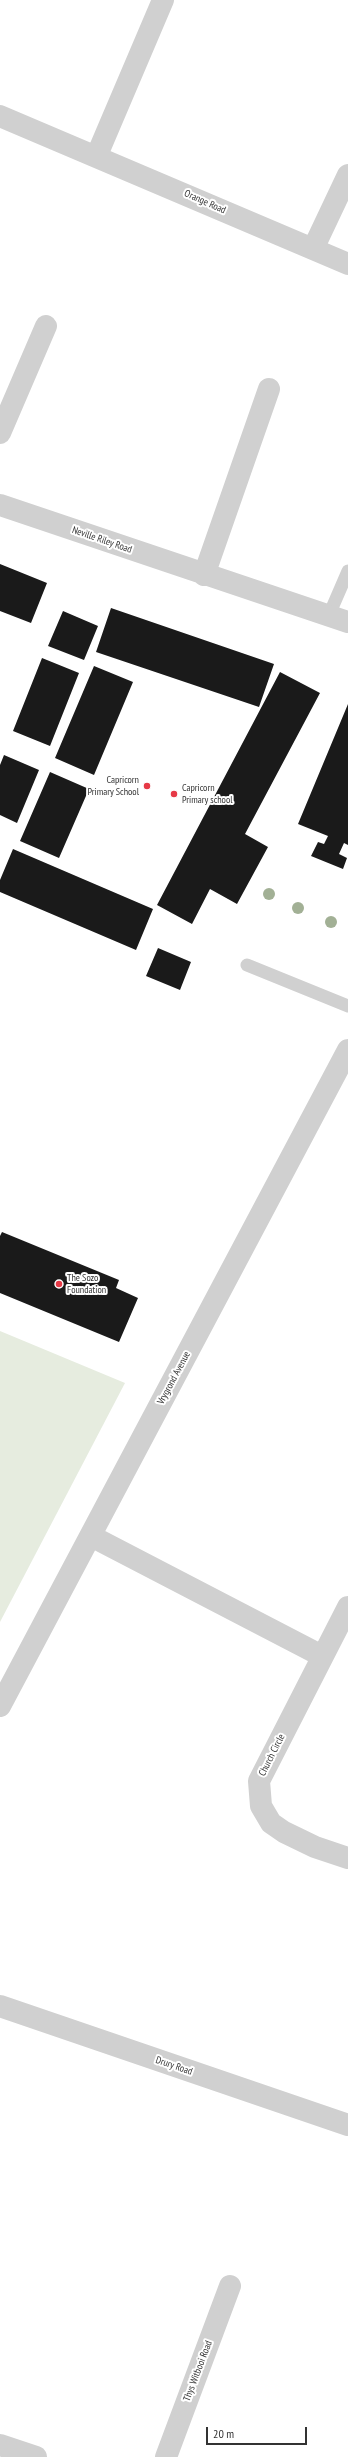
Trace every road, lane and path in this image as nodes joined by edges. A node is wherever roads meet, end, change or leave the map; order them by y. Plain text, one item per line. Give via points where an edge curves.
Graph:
1 (164, 0) edge
2 (0, 116) edge
3 (97, 155) junction
4 (348, 175) edge
5 (312, 249) junction
6 (348, 264) edge
7 (46, 326) dead end
8 (269, 389) dead end
9 (0, 433) edge
10 (0, 506) edge
11 (348, 571) edge
12 (204, 575) junction
13 (338, 618) edge
14 (247, 965) dead end
15 (348, 1006) edge
16 (348, 1050) edge
17 (91, 1536) junction
18 (348, 1607) edge
19 (322, 1656) junction
20 (0, 1706) edge
21 (348, 1858) edge
22 (0, 2006) edge
23 (348, 2125) edge
24 (230, 2286) dead end
25 (0, 2445) edge
26 (36, 2457) edge
27 (166, 2457) edge

1 - 3 street
2 - 3 street, Orange Road
3 - 5 street, Orange Road
4 - 5 street
5 - 6 street, Orange Road
7 - 9 street
8 - 12 street
10 - 12 street, Neville Riley Road
11 - 13 lane
12 - 13 street, Neville Riley Road
14 - 15 lane
16 - 17 street, Vrygrond Avenue
17 - 19 street
17 - 20 street, Vrygrond Avenue
18 - 19 street, Church Circle
19 - 21 street, Church Circle via 259,1781 260,1806 271,1822 284,1832 315,1847
22 - 23 street, Drury Road
24 - 27 street, Thys Witbooi Road
25 - 26 street

